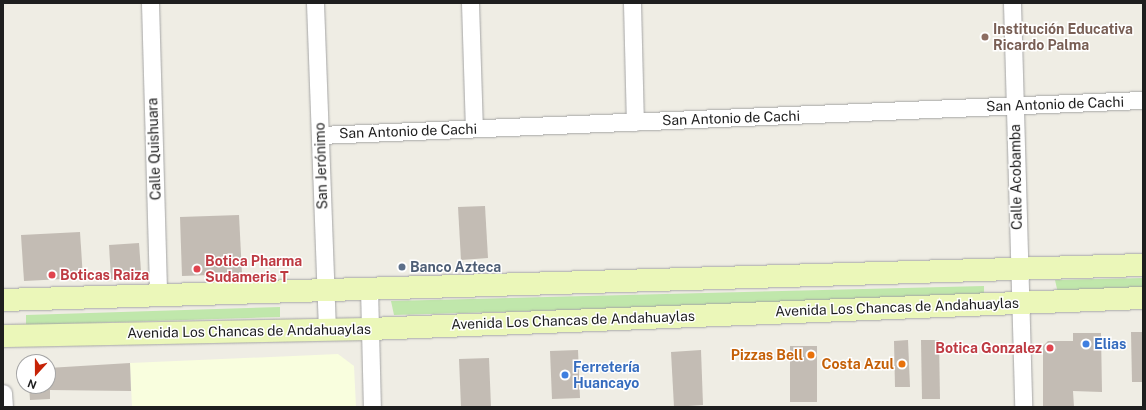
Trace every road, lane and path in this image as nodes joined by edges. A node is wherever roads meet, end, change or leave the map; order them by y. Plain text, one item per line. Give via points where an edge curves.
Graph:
1 (150, 3) edge
2 (315, 3) edge
3 (470, 3) edge
4 (632, 3) edge
5 (1012, 3) edge
6 (1143, 100) edge
7 (1014, 106) junction
8 (636, 122) junction
9 (474, 128) junction
10 (320, 135) junction
11 (1143, 265) edge
12 (1019, 268) junction
13 (369, 288) junction
14 (326, 289) junction
15 (158, 295) junction
16 (1143, 298) edge
17 (3, 300) edge
18 (1020, 302) junction
19 (327, 329) junction
20 (370, 329) junction
21 (3, 336) edge
22 (3, 393) edge
23 (4, 407) edge
24 (372, 407) edge
25 (1023, 407) edge

1 - 15 street, Calle Quishuara
2 - 10 street, San Jerónimo
3 - 9 street
4 - 8 street
5 - 7 street, Calle Acobamba
6 - 7 street, San Antonio de Cachi
7 - 8 street, San Antonio de Cachi
7 - 12 street, Calle Acobamba
8 - 9 street, San Antonio de Cachi
9 - 10 street, San Antonio de Cachi
10 - 14 street, San Jerónimo
11 - 12 main road
12 - 13 main road
12 - 18 street, Calle Acobamba
13 - 14 main road
13 - 20 street
14 - 15 main road
14 - 19 street, San Jerónimo
15 - 17 main road
16 - 18 main road, Avenida Los Chancas de Andahuaylas
18 - 20 main road, Avenida Los Chancas de Andahuaylas
18 - 25 street, Calle Acobamba
19 - 20 main road, Avenida Los Chancas de Andahuaylas
19 - 21 main road, Avenida Los Chancas de Andahuaylas
20 - 24 street
22 - 23 street

